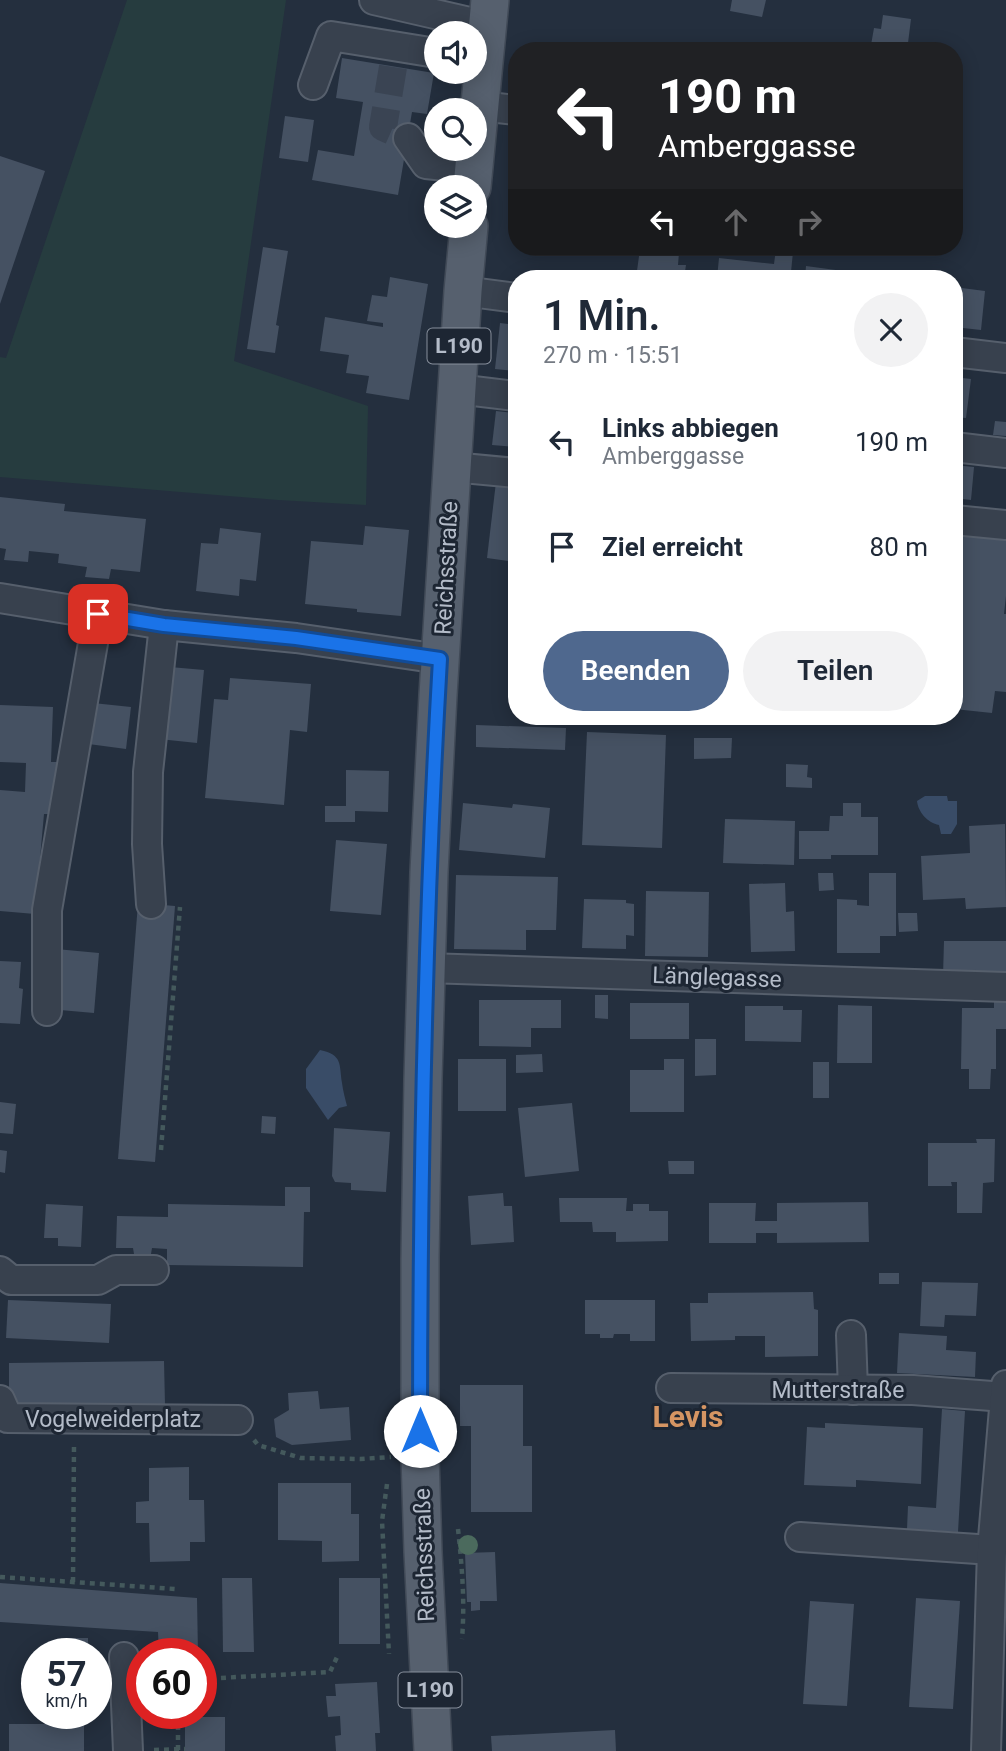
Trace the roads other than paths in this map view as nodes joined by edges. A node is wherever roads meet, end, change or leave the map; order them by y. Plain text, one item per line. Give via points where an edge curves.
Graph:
1 (374, 0) edge
2 (440, 21) edge
3 (424, 54) edge
4 (313, 85) dead end
5 (487, 107) edge
6 (508, 109) edge
7 (408, 138) tunnel mouth
8 (463, 175) edge
9 (468, 238) edge
10 (463, 291) junction
11 (508, 297) edge
12 (963, 353) edge
13 (1006, 358) edge
14 (457, 389) junction
15 (508, 395) edge
16 (963, 448) edge
17 (1006, 453) edge
18 (452, 467) junction
19 (508, 472) edge
20 (963, 521) edge
21 (1006, 525) edge
22 (0, 598) edge
23 (98, 614) junction
24 (164, 625) junction
25 (440, 659) junction
26 (161, 904) road end
27 (427, 968) junction
28 (1006, 987) edge
29 (47, 1011) dead end
30 (154, 1270) dead end
31 (0, 1271) edge
32 (851, 1335) dead end
33 (671, 1388) dead end
34 (853, 1390) junction
35 (1006, 1391) edge
36 (0, 1400) edge
37 (238, 1420) road end
38 (800, 1537) dead end
39 (992, 1550) junction
40 (998, 1599) edge
41 (124, 1657) dead end
42 (128, 1751) edge
43 (433, 1751) edge
44 (986, 1751) edge

1 - 2 street
3 - 4 street via 394,56 331,36
5 - 6 street
7 - 8 street via 426,164
9 - 10 main road, Reichsstraße / L190
10 - 11 street
10 - 14 main road, Reichsstraße / L190
12 - 13 street
14 - 15 street
14 - 18 main road, Reichsstraße / L190
16 - 17 street
18 - 19 street
18 - 25 main road, Reichsstraße / L190
20 - 21 street
22 - 23 street
23 - 24 street
23 - 29 street via 47,910
24 - 25 street
24 - 26 street via 148,772 147,844
25 - 27 main road, Reichsstraße / L190
27 - 28 street, Länglegasse
27 - 43 main road, Reichsstraße / L190 via 420,1258 400,1461 422,1552
30 - 31 street via 116,1270 98,1280 11,1280
32 - 34 street
33 - 34 street, Mutterstraße
34 - 35 street, Mutterstraße
35 - 39 street, Mutterstraße
36 - 37 street, Vogelweiderplatz via 8,1418
38 - 39 street
39 - 40 street, Mutterstraße
40 - 44 street, Mutterstraße
41 - 42 street

